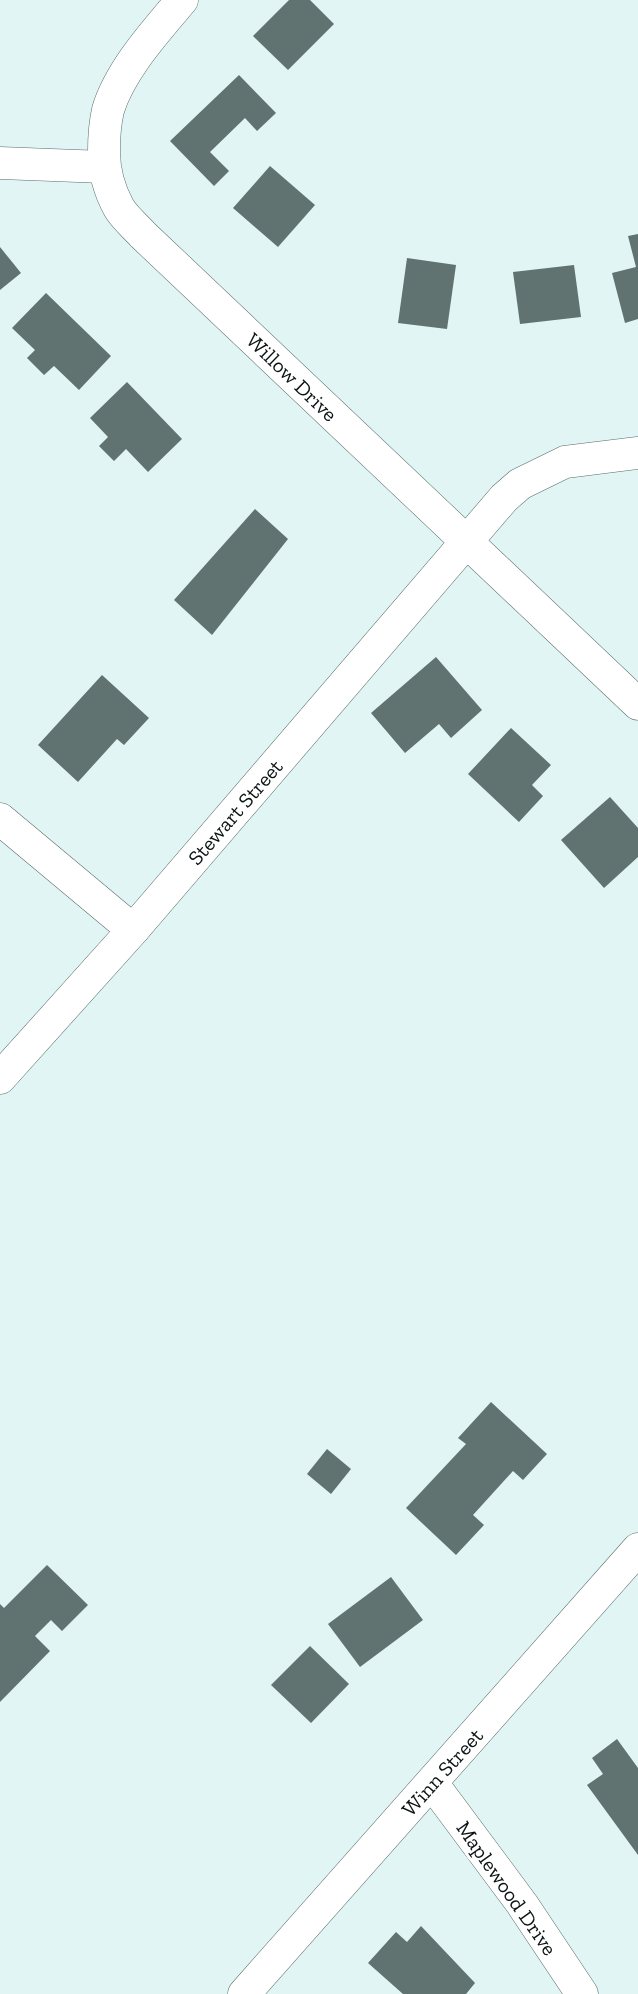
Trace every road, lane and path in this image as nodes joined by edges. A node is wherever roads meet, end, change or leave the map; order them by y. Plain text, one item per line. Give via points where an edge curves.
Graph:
1 (182, 0) edge
2 (0, 163) edge
3 (104, 167) junction
4 (638, 453) edge
5 (466, 542) junction
6 (638, 704) edge
7 (0, 819) edge
8 (133, 930) junction
9 (0, 1078) edge
10 (638, 1549) edge
11 (432, 1783) junction
12 (244, 1994) edge
13 (582, 1994) edge

1 - 3 street, Willow Drive via 124,76 108,109
2 - 3 street
3 - 5 street, Willow Drive via 120,209 143,235
4 - 5 street, Stewart Street via 566,462 520,484
5 - 6 street, Willow Drive
5 - 8 street, Stewart Street
7 - 8 street
8 - 9 street, Stewart Street
10 - 11 street, Winn Street
11 - 12 street, Winn Street
11 - 13 street, Maplewood Drive via 522,1904

